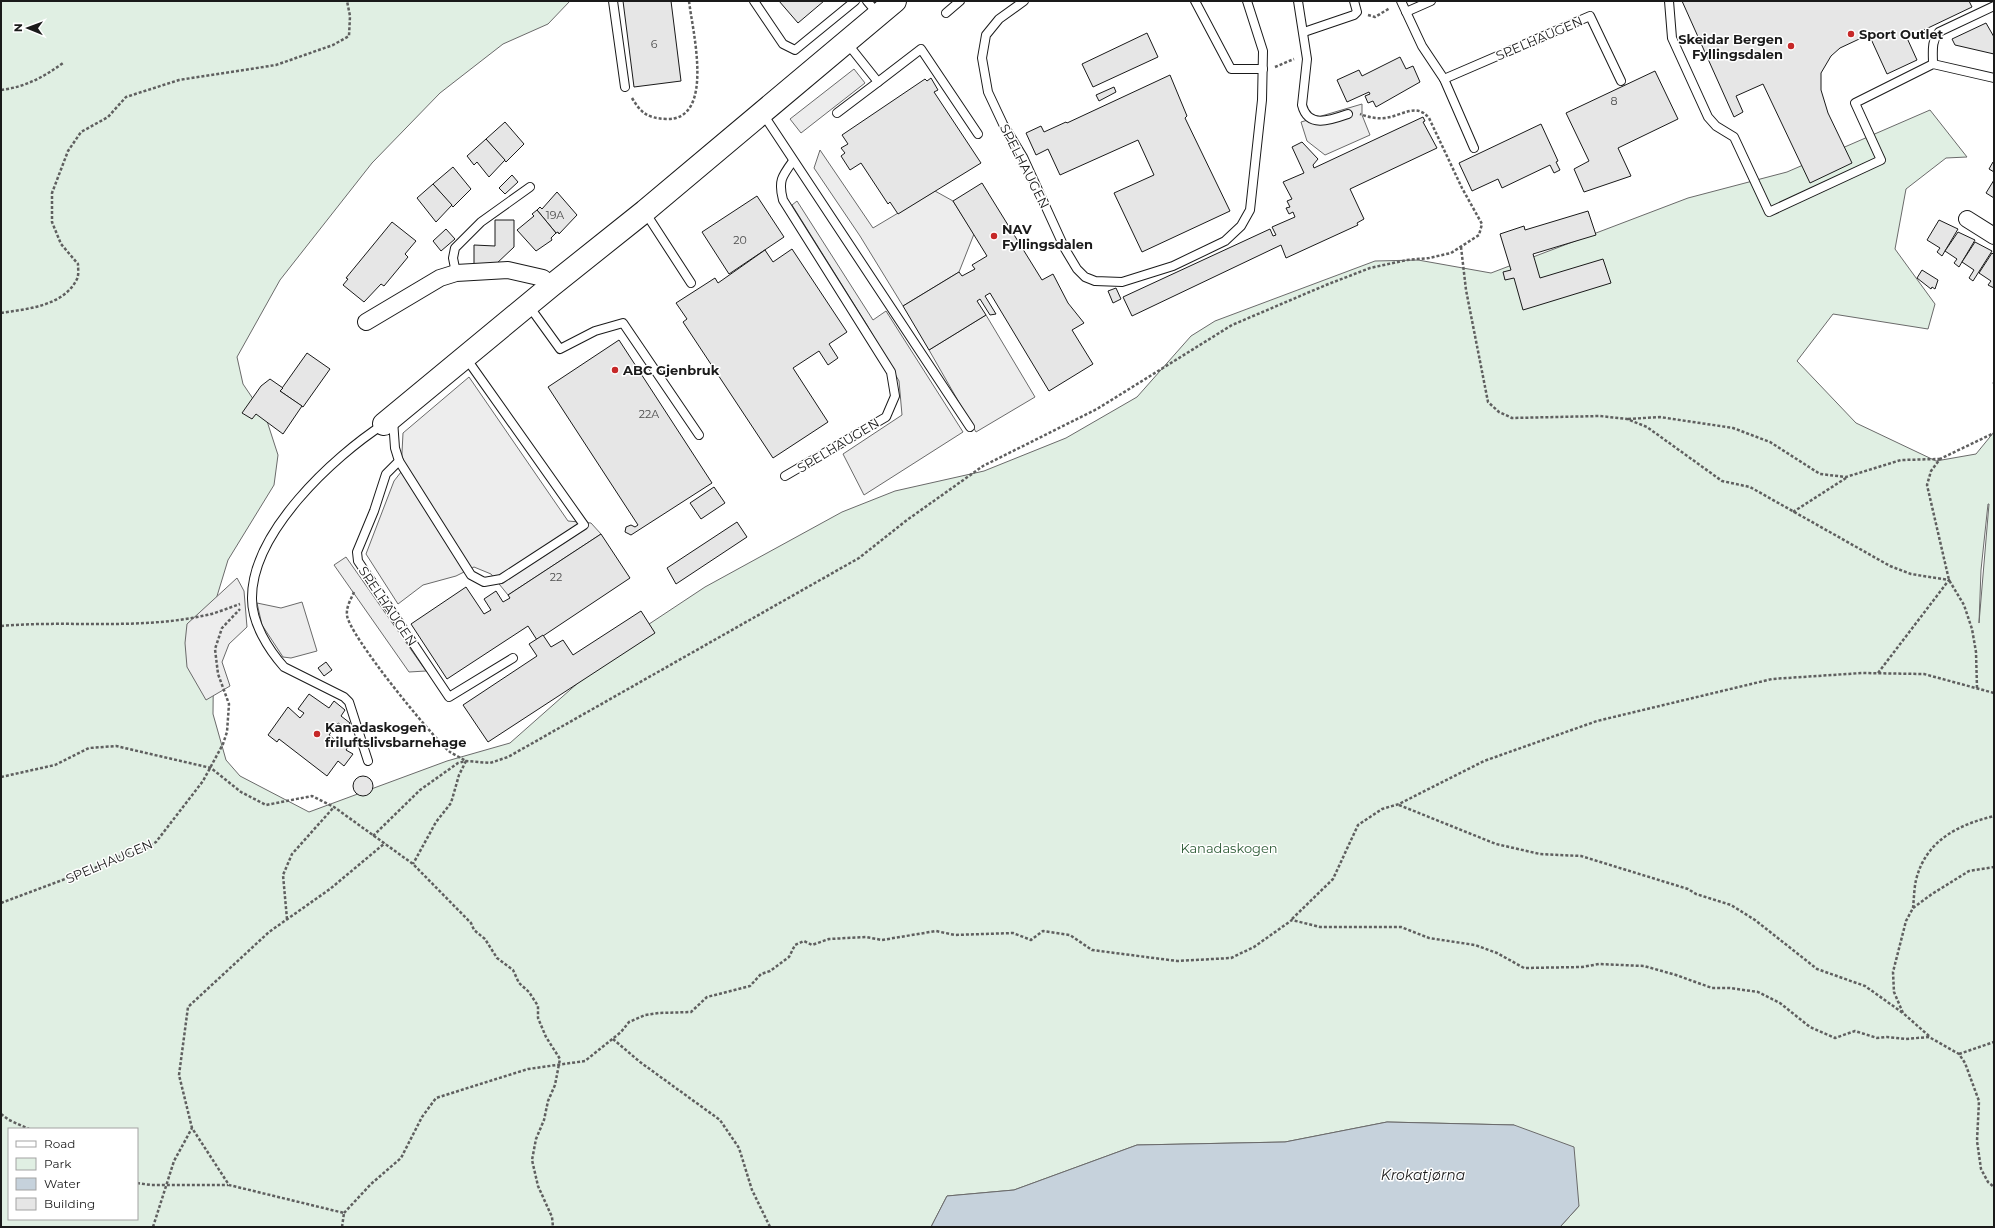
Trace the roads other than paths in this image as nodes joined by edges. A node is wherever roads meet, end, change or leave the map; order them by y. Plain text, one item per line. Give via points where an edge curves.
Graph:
1 (613, 1) edge
2 (754, 1) edge
3 (855, 1) edge
4 (960, 1) edge
5 (1024, 1) edge
6 (1195, 1) edge
7 (1247, 1) edge
8 (1298, 1) edge
9 (1354, 1) edge
10 (1401, 1) edge
11 (1431, 1) edge
12 (1669, 1) edge
13 (880, 6) edge
14 (1994, 6) edge
15 (946, 12) dead end
16 (1406, 12) junction
17 (1304, 32) junction
18 (846, 42) junction
19 (1933, 64) junction
20 (1263, 69) junction
21 (1994, 78) edge
22 (1444, 79) junction
23 (1621, 81) dead end
24 (878, 82) junction
25 (625, 87) road end
26 (837, 113) dead end
27 (763, 114) junction
28 (1348, 114) road end
29 (978, 134) dead end
30 (1474, 148) dead end
31 (793, 161) junction
32 (530, 187) dead end
33 (644, 211) junction
34 (1967, 219) dead end
35 (1994, 236) edge
36 (456, 273) junction
37 (691, 283) dead end
38 (551, 286) junction
39 (529, 305) junction
40 (366, 322) dead end
41 (466, 358) junction
42 (389, 421) junction
43 (970, 427) dead end
44 (699, 435) dead end
45 (398, 461) junction
46 (785, 476) dead end
47 (513, 658) dead end
48 (368, 761) dead end

1 - 25 lane
2 - 3 lane via 783,44 795,50
4 - 15 lane
5 - 20 lane, SPELHAUGEN via 999,19 986,35 982,58 983,74 993,103 1040,190 1065,249 1077,269 1085,277 1095,281 1122,282 1173,266 1225,241 1241,226 1250,210
6 - 20 lane via 1231,69
7 - 20 lane, SPELHAUGEN via 1263,51
8 - 17 lane
9 - 17 lane via 1357,12
10 - 16 lane
11 - 16 lane
12 - 19 lane via 1672,38 1708,117 1716,126 1734,137 1769,212 1881,160 1855,103
13 - 18 street
14 - 19 lane via 1939,32 1933,44
16 - 22 lane via 1422,46
17 - 28 lane via 1307,70 1303,112 1309,118 1323,121
18 - 24 lane
18 - 27 street
19 - 21 lane
22 - 23 lane, SPELHAUGEN via 1590,16
22 - 30 lane
24 - 26 lane
24 - 29 lane via 922,50
27 - 31 lane
27 - 33 street
31 - 43 lane
31 - 46 lane, SPELHAUGEN via 782,176 780,187 783,200 891,372 895,396 886,417
32 - 36 lane via 481,222 455,248 453,258
33 - 37 lane
33 - 38 street
34 - 35 street
36 - 38 street via 508,270 543,278
36 - 40 street via 440,278
38 - 39 street
39 - 41 street
39 - 44 lane via 560,349 595,331 623,323
41 - 42 street
41 - 45 lane via 584,525 501,579 484,582 471,575
42 - 45 lane
42 - 48 lane via 318,477 296,500 264,551 253,581 252,600 258,626 278,659 284,667 344,697 349,702
45 - 47 lane, SPELHAUGEN via 386,474 357,552 358,561 449,697

